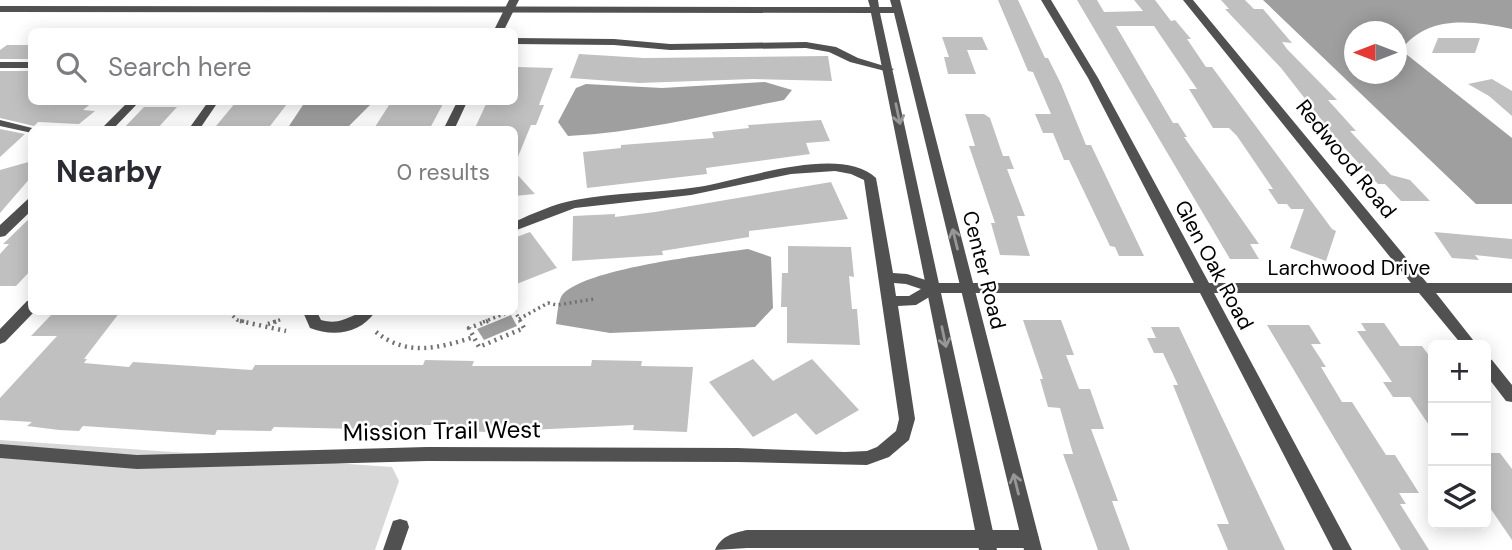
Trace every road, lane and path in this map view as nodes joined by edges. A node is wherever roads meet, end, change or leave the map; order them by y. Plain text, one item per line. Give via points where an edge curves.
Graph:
1 (514, 0) edge
2 (1046, 0) edge
3 (1188, 0) edge
4 (874, 5) edge
5 (896, 5) edge
6 (0, 9) edge
7 (509, 10) junction
8 (500, 28) edge
9 (518, 41) edge
10 (0, 65) edge
11 (28, 65) edge
12 (889, 69) junction
13 (131, 105) edge
14 (211, 105) edge
15 (460, 105) edge
16 (0, 123) edge
17 (109, 126) edge
18 (196, 126) edge
19 (450, 126) edge
20 (28, 129) edge
21 (28, 206) edge
22 (518, 225) edge
23 (0, 233) edge
24 (885, 278) junction
25 (967, 287) junction
26 (934, 288) junction
27 (1202, 288) junction
28 (1512, 288) edge
29 (1424, 289) junction
30 (594, 299) dead end
31 (888, 301) junction
32 (28, 309) edge
33 (232, 315) edge
34 (311, 315) edge
35 (364, 315) edge
36 (502, 315) edge
37 (517, 315) edge
38 (283, 319) dead end
39 (519, 319) junction
40 (266, 325) junction
41 (286, 331) dead end
42 (376, 332) dead end
43 (474, 337) junction
44 (0, 338) edge
45 (1466, 340) edge
46 (1491, 370) edge
47 (1512, 396) edge
48 (0, 451) edge
49 (400, 527) dead end
50 (987, 545) edge
51 (1032, 545) edge
52 (392, 550) edge
53 (724, 550) edge
54 (1343, 550) edge

1 - 7 street
2 - 27 street, Glen Oak Road via 1093,79
3 - 29 street, Redwood Road
4 - 5 street
4 - 7 street
4 - 12 street
25 -> 5 street, Center Road
6 - 7 street
7 - 8 street
9 - 12 street via 670,47 806,45
10 - 11 street
12 -> 26 street
13 - 17 street
14 - 18 street
15 - 19 street
16 - 20 street
21 - 23 street
22 - 24 street via 572,204 840,168 870,178
24 - 26 street via 908,279
24 - 31 street
25 - 26 street, Larchwood Drive
25 - 27 street, Larchwood Drive
51 -> 25 street, Center Road
26 - 31 street via 911,301
26 -> 50 street
27 - 29 street, Larchwood Drive
27 - 54 street, Glen Oak Road
28 - 29 street, Larchwood Drive
29 - 45 street, Redwood Road
30 - 39 path via 548,303
31 - 48 street, Mission Trail West via 908,419 902,435 883,452 867,458 428,454 137,462
32 - 44 street
33 - 40 path
34 - 35 street via 315,324 330,328 351,324
36 - 43 path via 469,328
37 - 39 path
38 - 40 path
39 - 43 path via 524,327 479,346
40 - 41 path
42 - 43 path via 391,346 406,349 432,348
46 - 47 street
49 - 52 street
50 - 51 street
50 - 53 street via 747,539 734,541

